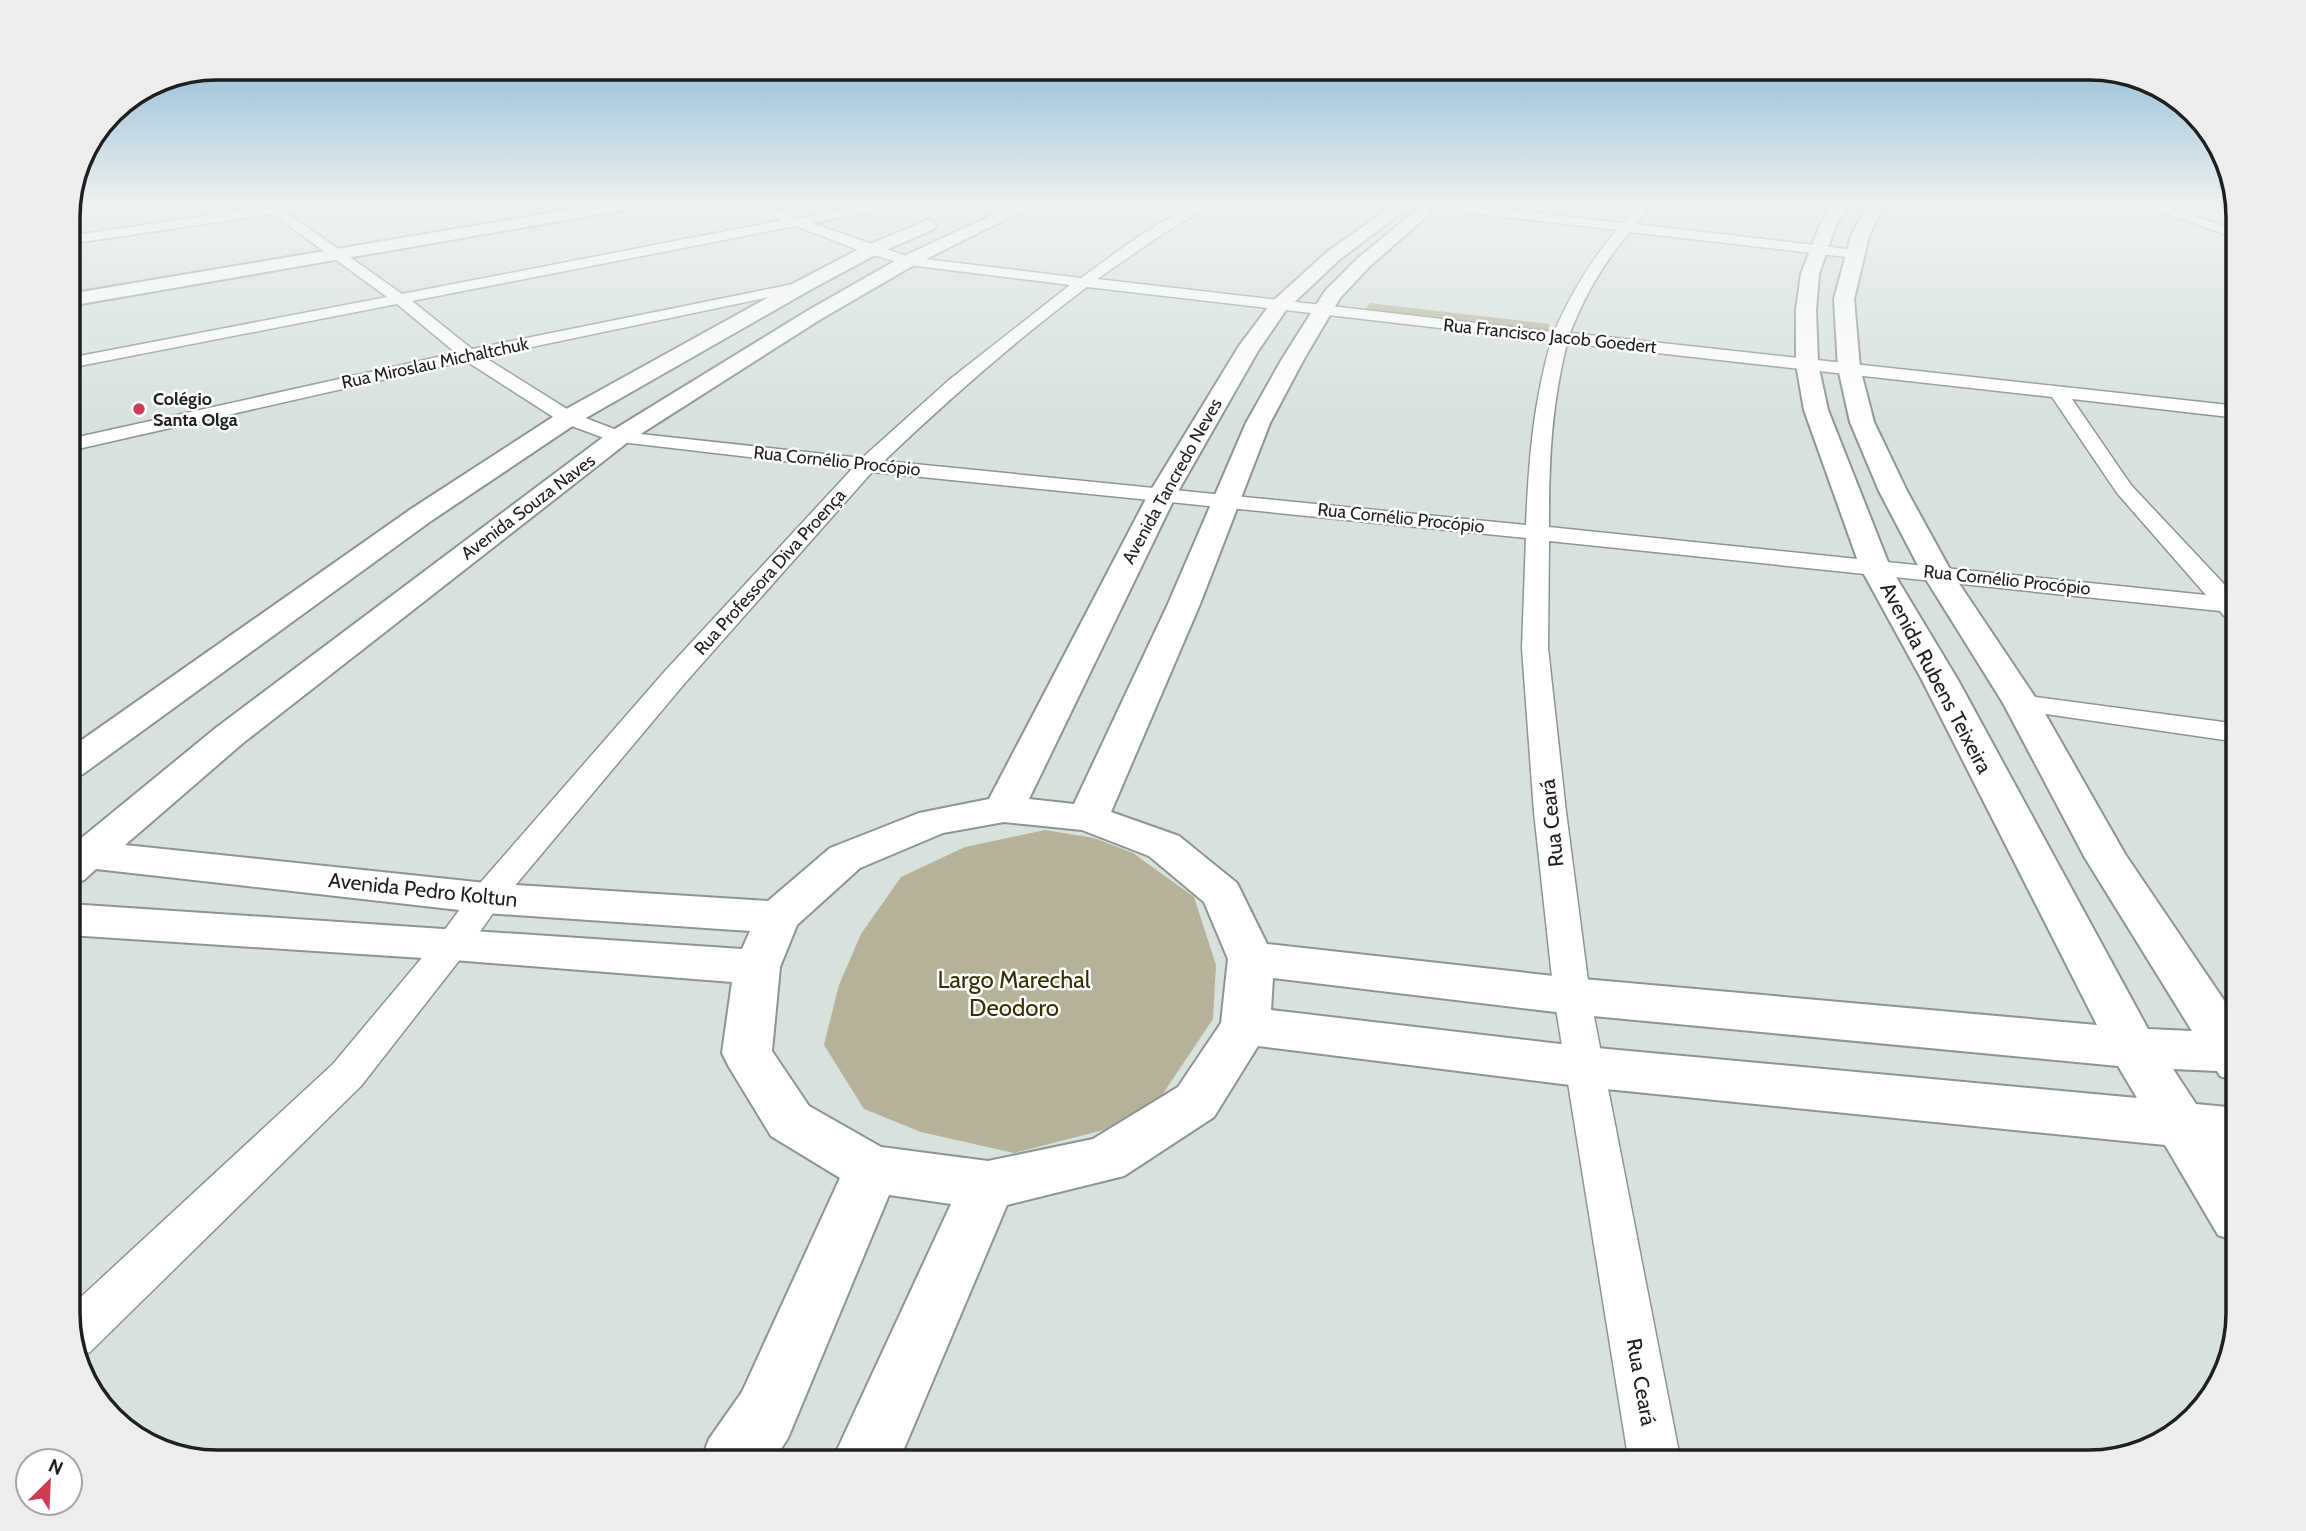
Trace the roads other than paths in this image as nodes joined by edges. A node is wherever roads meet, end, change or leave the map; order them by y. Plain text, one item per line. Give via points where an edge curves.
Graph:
1 (143, 275) edge
2 (194, 275) edge
3 (366, 275) edge
4 (518, 275) edge
5 (823, 275) edge
6 (883, 275) edge
7 (1028, 275) edge
8 (1093, 275) edge
9 (1312, 275) edge
10 (1354, 275) edge
11 (1591, 275) edge
12 (1810, 275) edge
13 (1850, 275) edge
14 (1083, 282) junction
15 (81, 284) edge
16 (803, 286) junction
17 (81, 298) edge
18 (400, 299) junction
19 (1337, 301) junction
20 (1382, 301) dead end
21 (1279, 306) junction
22 (1563, 330) junction
23 (469, 355) junction
24 (81, 361) edge
25 (1807, 364) junction
26 (1849, 368) junction
27 (2058, 392) junction
28 (2226, 411) edge
29 (568, 418) junction
30 (619, 437) junction
31 (81, 442) edge
32 (867, 465) junction
33 (1162, 495) junction
34 (1226, 499) junction
35 (1537, 532) junction
36 (1875, 567) junction
37 (1937, 573) junction
38 (2226, 600) edge
39 (2226, 608) edge
40 (2021, 703) junction
41 (2226, 731) edge
42 (81, 757) edge
43 (1004, 809) junction
44 (1088, 818) junction
45 (81, 854) edge
46 (81, 860) edge
47 (486, 898) junction
48 (778, 917) junction
49 (81, 921) edge
50 (453, 944) junction
51 (1251, 959) junction
52 (757, 967) junction
53 (1572, 996) junction
54 (1245, 1026) junction
55 (2226, 1045) edge
56 (2133, 1048) junction
57 (2226, 1056) edge
58 (1586, 1067) junction
59 (2179, 1124) junction
60 (2226, 1129) edge
61 (872, 1169) junction
62 (988, 1185) junction
63 (2226, 1198) edge
64 (82, 1328) edge
65 (742, 1450) edge
66 (870, 1450) edge
67 (1653, 1450) edge

1 - 15 street
2 - 17 street
3 - 18 street, Rua Cornélio Procópio
4 - 18 street
5 - 16 street
6 - 30 street, Avenida Souza Naves
7 - 14 street, Rua Francisco Jacob Goedert
8 - 14 street, Rua Professora Diva Proença
9 - 21 street, Avenida Tancredo Neves
10 - 19 street
11 - 22 street, Rua Ceará
12 - 25 street, Avenida Rubens Teixeira
13 - 26 street via 1844,299
14 - 21 street, Rua Francisco Jacob Goedert
14 - 32 street, Rua Professora Diva Proença via 956,384
16 - 23 street, Rua Miroslau Michaltchuk
16 - 29 street
18 - 23 street, Rua Cornélio Procópio
18 - 24 street
19 - 21 street, Rua Francisco Jacob Goedert
19 - 22 street, Rua Francisco Jacob Goedert
19 - 34 street via 1258,424
20 - 22 street, Rua Francisco Jacob Goedert
21 - 33 street, Avenida Tancredo Neves via 1247,351
22 - 25 street, Rua Francisco Jacob Goedert
22 - 35 street, Rua Ceará via 1546,392
23 - 29 street, Rua Cornélio Procópio
23 - 31 street, Rua Miroslau Michaltchuk
25 - 26 street, Rua Francisco Jacob Goedert
25 - 36 street, Avenida Rubens Teixeira via 1816,410
26 - 27 street, Rua Francisco Jacob Goedert
26 - 37 street via 1867,433
27 - 28 street, Rua Francisco Jacob Goedert
27 - 38 street via 2124,489
29 - 30 street, Rua Cornélio Procópio
29 - 42 street via 421,515
30 - 32 street, Rua Cornélio Procópio
30 - 45 street, Avenida Souza Naves
32 - 33 street, Rua Cornélio Procópio
32 - 47 street, Rua Professora Diva Proença via 675,677
33 - 34 street, Rua Cornélio Procópio
33 - 43 street, Avenida Tancredo Neves
34 - 35 street, Rua Cornélio Procópio
34 - 44 street
35 - 36 street, Rua Cornélio Procópio
35 - 53 street, Rua Ceará via 1535,648
36 - 37 street, Rua Cornélio Procópio
36 - 56 street, Avenida Rubens Teixeira via 1940,680
37 - 39 street, Rua Cornélio Procópio
37 - 40 street
40 - 41 street
40 - 55 street via 2106,858
43 - 44 street
43 - 48 street via 933,822 845,858
44 - 51 street via 1164,846 1222,894
46 - 47 street, Avenida Pedro Koltun
47 - 48 street, Avenida Pedro Koltun
47 - 50 street, Rua Professora Diva Proença
48 - 52 street
49 - 50 street
50 - 52 street
50 - 64 street, Rua Professora Diva Proença via 347,1075
51 - 53 street
51 - 54 street
52 - 61 street via 747,1053 790,1121
53 - 56 street
53 - 58 street, Rua Ceará
54 - 58 street
54 - 62 street via 1196,1102 1105,1160
56 - 57 street
56 - 59 street, Avenida Rubens Teixeira
58 - 59 street
58 - 67 street, Rua Ceará
59 - 60 street
59 - 63 street, Avenida Rubens Teixeira
61 - 62 street
61 - 65 street via 765,1415
62 - 66 street

